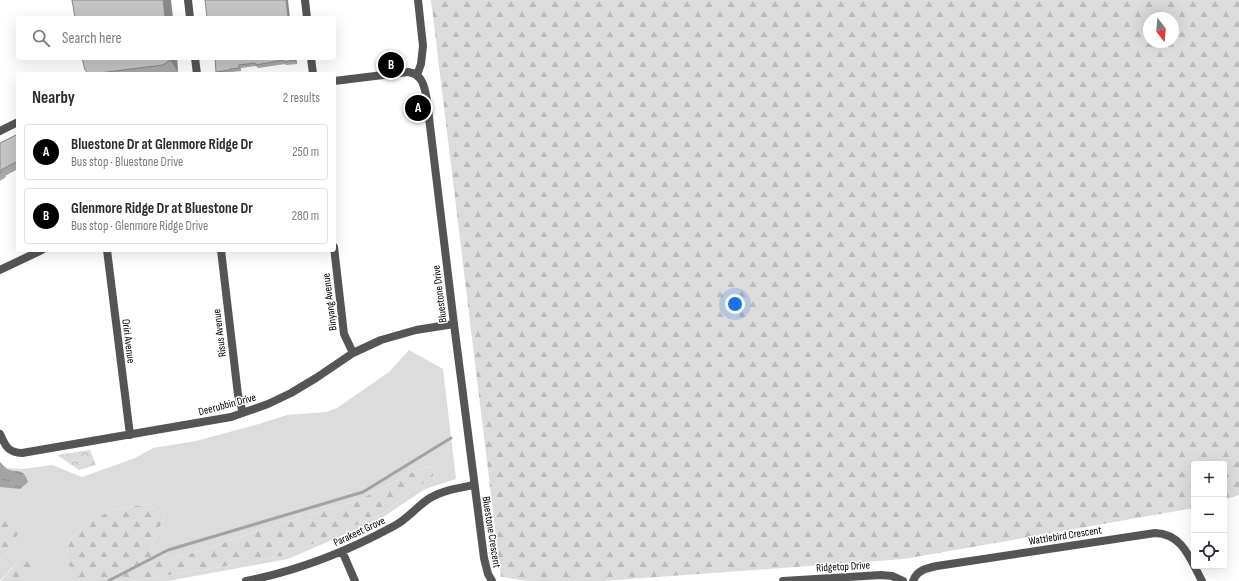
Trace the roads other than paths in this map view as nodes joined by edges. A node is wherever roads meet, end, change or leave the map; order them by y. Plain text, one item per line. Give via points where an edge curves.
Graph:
1 (188, 0) edge
2 (305, 0) edge
3 (418, 0) edge
4 (190, 16) edge
5 (307, 16) edge
6 (195, 60) edge
7 (311, 60) edge
8 (197, 72) edge
9 (313, 72) edge
10 (417, 75) junction
11 (336, 81) edge
12 (16, 123) edge
13 (0, 131) edge
14 (38, 252) edge
15 (107, 252) edge
16 (221, 252) edge
17 (335, 252) edge
18 (0, 270) edge
19 (454, 324) junction
20 (353, 353) junction
21 (243, 413) junction
22 (0, 434) edge
23 (130, 435) junction
24 (474, 484) junction
25 (342, 552) junction
26 (246, 581) edge
27 (355, 581) edge
28 (492, 581) edge
29 (783, 581) edge
30 (903, 581) edge
31 (913, 581) edge
32 (1202, 581) edge

1 - 4 street
2 - 5 street
3 - 10 street via 423,46
6 - 8 street
7 - 9 street
10 - 11 street via 408,72
10 - 19 street, Bluestone Drive via 424,84 427,101
12 - 13 street
14 - 18 street
15 - 23 street, Oriri Avenue
16 - 21 street, Risus Avenue via 238,395
17 - 20 street, Binyang Avenue via 344,334
19 - 20 street, Deerubbin Drive via 394,336
19 - 24 street, Bluestone Drive
20 - 21 street, Deerubbin Drive via 291,393
21 - 23 street, Deerubbin Drive
22 - 23 street, Deerubbin Drive via 7,448 17,453
24 - 25 street, Parakeet Grove via 446,491 431,498 395,526
24 - 28 street, Bluestone Crescent via 484,558
25 - 26 street, Parakeet Grove
25 - 27 street
29 - 30 street, Ridgetop Drive via 881,575
31 - 32 street, Wattlebird Crescent via 922,570 937,566 1162,533 1169,535 1181,545

